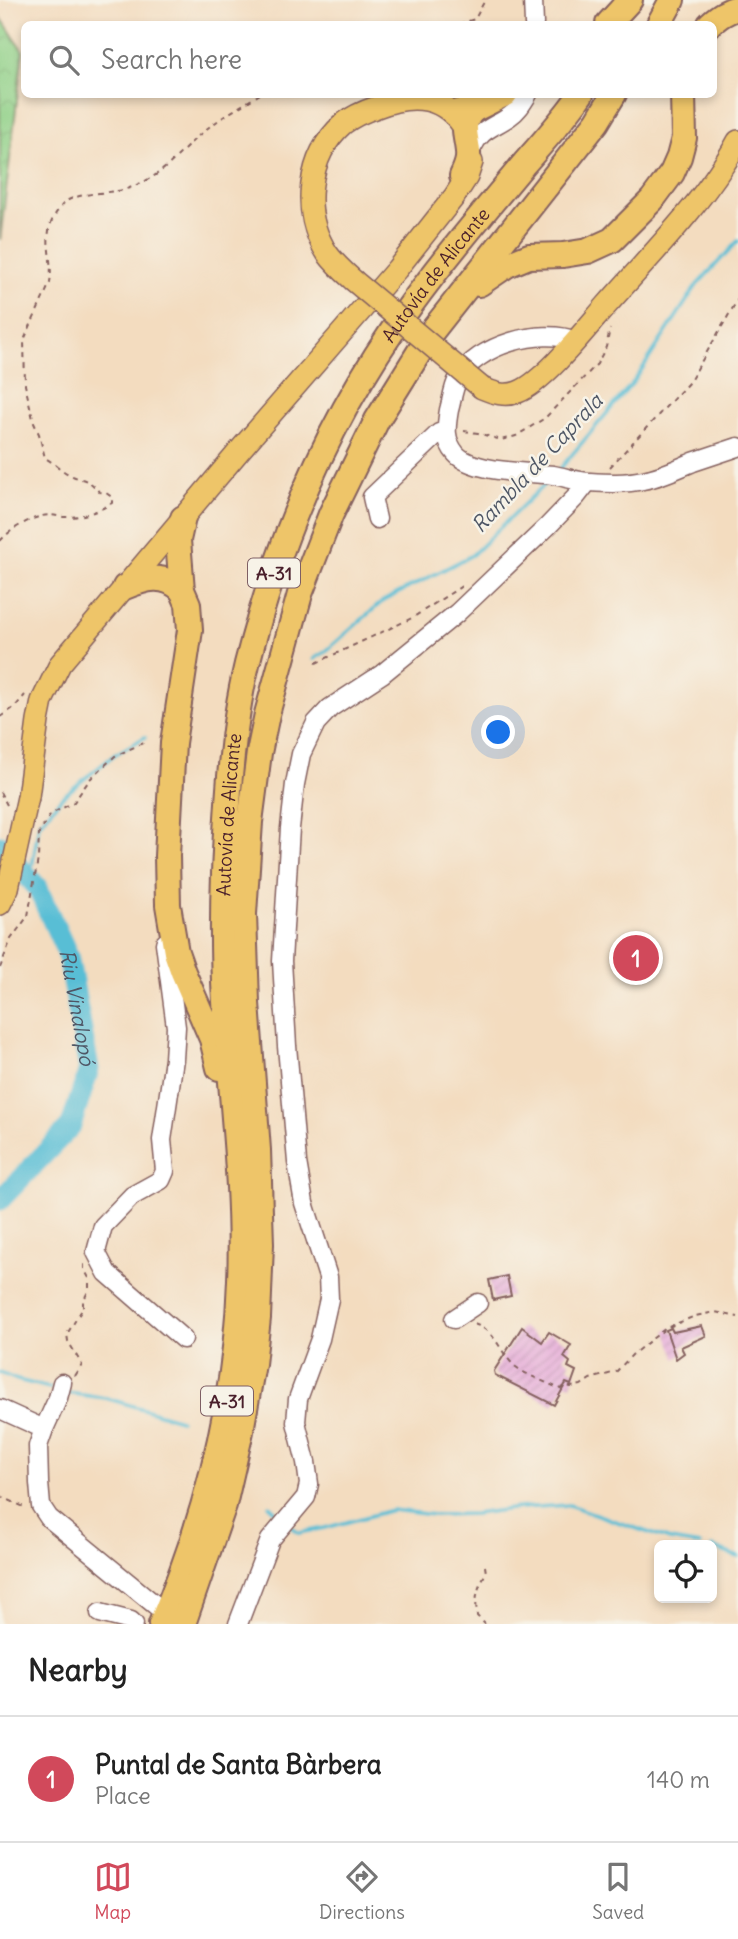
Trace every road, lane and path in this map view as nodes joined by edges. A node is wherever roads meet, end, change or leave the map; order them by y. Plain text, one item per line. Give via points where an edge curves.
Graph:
1 (485, 0) edge
2 (533, 0) edge
3 (630, 0) edge
4 (645, 0) edge
5 (672, 0) edge
6 (738, 8) edge
7 (469, 21) edge
8 (534, 21) edge
9 (611, 21) edge
10 (632, 21) edge
11 (661, 21) edge
12 (713, 21) edge
13 (254, 98) edge
14 (500, 98) edge
15 (526, 98) edge
16 (578, 98) edge
17 (612, 98) edge
18 (683, 98) edge
19 (400, 100) junction
20 (423, 108) junction
21 (469, 126) junction
22 (738, 141) edge
23 (460, 182) junction
24 (458, 297) junction
25 (738, 299) edge
26 (576, 341) junction
27 (445, 431) junction
28 (738, 447) edge
29 (591, 482) junction
30 (183, 518) junction
31 (377, 519) dead end
32 (0, 541) edge
33 (465, 584) dead end
34 (124, 587) junction
35 (182, 590) junction
36 (316, 663) dead end
37 (145, 742) dead end
38 (4, 896) edge
39 (0, 968) edge
40 (185, 1008) junction
41 (236, 1139) junction
42 (96, 1252) junction
43 (478, 1303) dead end
44 (738, 1317) edge
45 (463, 1321) joint
46 (183, 1339) dead end
47 (62, 1383) joint
48 (0, 1409) edge
49 (44, 1429) junction
50 (0, 1496) edge
51 (49, 1518) junction
52 (485, 1566) dead end
53 (100, 1613) dead end
54 (158, 1619) edge
55 (134, 1624) edge
56 (183, 1624) edge
57 (238, 1624) edge
58 (485, 1624) edge

1 - 7 path via 475,19
2 - 8 street
3 - 9 highway
4 - 10 highway
5 - 11 highway
6 - 12 highway
13 - 32 path via 146,180 65,202 55,214 47,244 50,283 24,340 24,385 45,458 106,493 112,503 84,514 42,516
14 - 21 highway
15 - 21 street via 511,116
16 - 41 highway, Autovía de Alicante / A-31 via 409,307 357,386 299,503 268,588 236,721 223,857 225,1000
17 - 24 highway, Autovía de Alicante / A-31
18 - 24 highway via 684,138 672,173 612,240 588,251 529,256 506,265
19 - 20 main road
19 - 21 main road via 431,100
19 - 26 main road, bridge via 367,110 343,124 326,145 314,172 311,204 316,231 332,259 482,388 497,394 508,395 532,384
20 - 21 street via 434,108 456,124
20 - 23 main road via 453,134 461,155
21 - 23 highway via 468,162
22 - 26 main road via 711,184
23 - 30 main road via 447,206 370,300
24 - 56 highway, Autovía de Alicante / A-31 via 377,420 331,514 300,594 267,714 250,822 244,914 258,1150 258,1318 241,1431 224,1504
25 - 29 path via 690,381 632,446
26 - 27 street via 565,336 532,337 484,353 458,379
27 - 29 street via 457,456 474,465
27 - 31 street via 372,497
28 - 29 street via 645,480
29 - 57 street via 457,613 382,674 330,708 316,723 301,754 290,828 282,961 297,1163 304,1203 328,1277 329,1300 298,1399 296,1422 309,1484 306,1497 270,1540
30 - 34 main road
30 - 35 highway via 178,540
33 - 36 path via 412,618
34 - 35 highway via 158,578
34 - 38 main road, bridge via 60,664 42,701 29,797
35 - 40 highway via 190,630 173,743 167,856 168,905
37 - 39 path via 115,756 74,802 51,814 39,833 28,916 11,939
40 - 41 highway via 212,1039 224,1110
40 - 42 street via 176,1027 162,1140 165,1171 161,1180 132,1196 103,1226
41 - 54 highway, Autovía de Alicante / A-31 via 240,1282 234,1362 200,1518 176,1587
42 - 46 street via 107,1273
42 - 47 path via 84,1257 89,1290 67,1334 82,1365 72,1379
43 - 45 street
44 - 45 path via 715,1312 695,1315 666,1328 616,1372 560,1389 516,1367 495,1337 481,1326
47 - 49 street
48 - 49 street
49 - 51 street via 38,1446 39,1483 41,1506
50 - 51 path
51 - 54 street
52 - 58 path via 475,1599 477,1616
53 - 55 street

